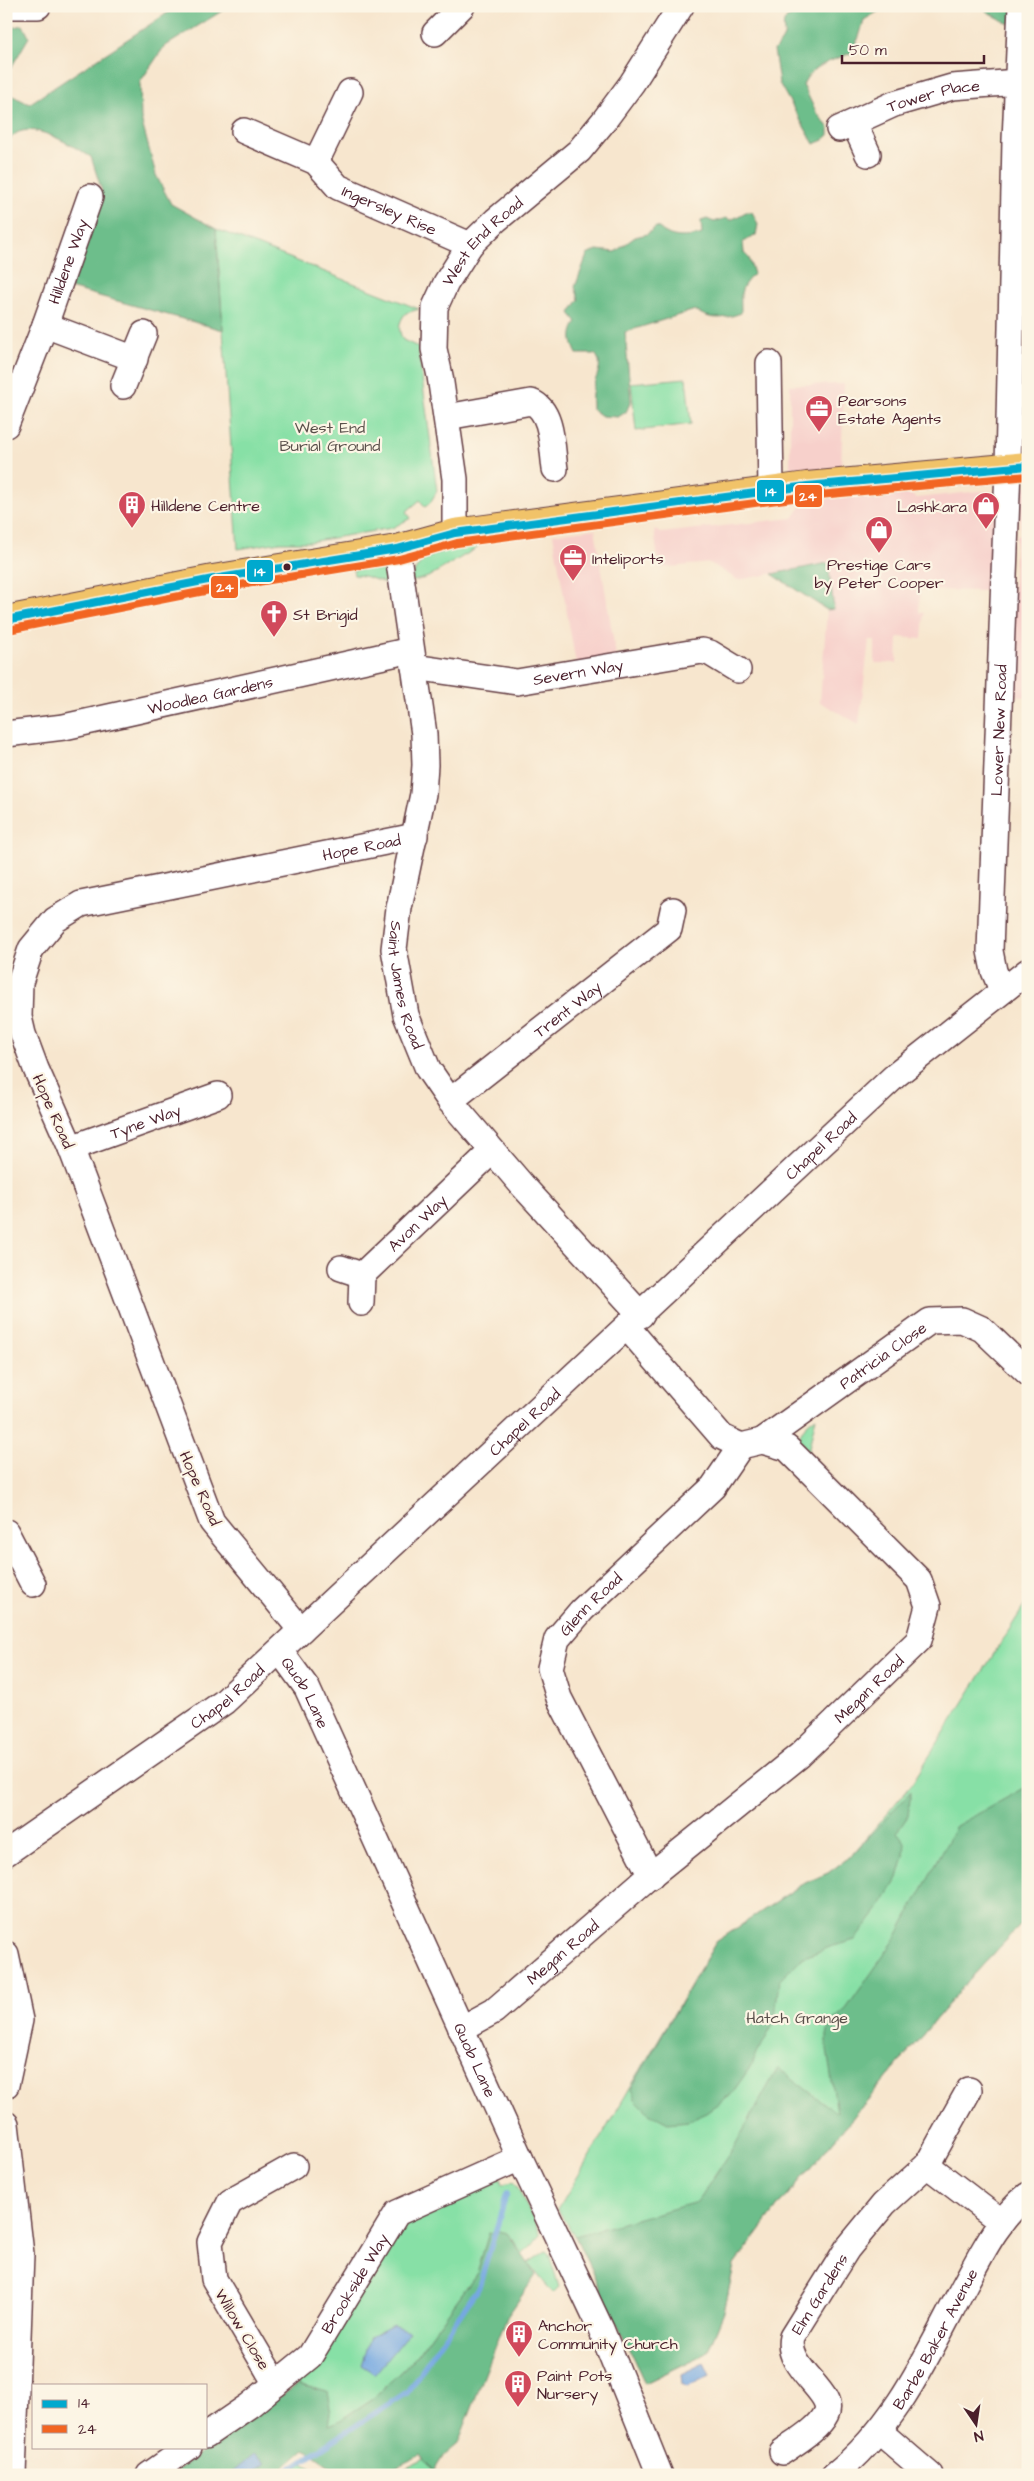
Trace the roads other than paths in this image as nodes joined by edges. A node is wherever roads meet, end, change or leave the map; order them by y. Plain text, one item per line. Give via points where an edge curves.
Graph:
1 (6, 6) edge
2 (38, 6) edge
3 (462, 6) edge
4 (681, 6) edge
5 (1021, 6) edge
6 (435, 33) dead end
7 (1018, 82) junction
8 (350, 92) dead end
9 (244, 131) dead end
10 (1021, 141) edge
11 (868, 154) dead end
12 (316, 162) junction
13 (90, 197) dead end
14 (470, 246) junction
15 (45, 325) junction
16 (144, 334) dead end
17 (134, 359) junction
18 (769, 363) dead end
19 (123, 386) dead end
20 (447, 417) junction
21 (6, 425) edge
22 (1018, 467) edge
23 (556, 469) dead end
24 (772, 490) junction
25 (455, 533) junction
26 (397, 549) junction
27 (6, 620) edge
28 (413, 658) junction
29 (738, 670) dead end
30 (6, 734) edge
31 (415, 836) junction
32 (673, 910) dead end
33 (1018, 984) edge
34 (218, 1095) dead end
35 (450, 1101) junction
36 (71, 1148) junction
37 (492, 1151) junction
38 (361, 1303) dead end
39 (634, 1321) junction
40 (1028, 1373) edge
41 (752, 1443) junction
42 (6, 1532) edge
43 (33, 1584) dead end
44 (301, 1630) junction
45 (280, 1650) junction
46 (6, 1853) edge
47 (651, 1876) junction
48 (6, 1954) edge
49 (9, 1983) edge
50 (462, 2029) junction
51 (6, 2085) edge
52 (970, 2090) dead end
53 (6, 2124) edge
54 (520, 2158) junction
55 (927, 2165) junction
56 (294, 2166) dead end
57 (1028, 2195) edge
58 (1000, 2222) junction
59 (13, 2278) edge
60 (276, 2384) junction
61 (880, 2432) junction
62 (208, 2434) edge
63 (188, 2448) edge
64 (782, 2452) dead end
65 (13, 2475) edge
66 (149, 2475) edge
67 (660, 2475) edge
68 (834, 2475) edge
69 (930, 2475) edge

1 - 2 street
3 - 6 street
4 - 14 street, West End Road via 632,83 579,150
5 - 7 street, Lower New Road
7 - 10 street, Lower New Road
7 - 11 street, Tower Place via 952,87 894,104 847,126
8 - 12 street
9 - 12 street, Ingersley Rise
10 - 22 street, Lower New Road
12 - 14 street, Ingersley Rise via 338,187
13 - 15 street, Hilldene Way
14 - 20 street, West End Road via 435,307 434,349
15 - 17 street, Hilldene Way
15 - 21 street, Hilldene Way
16 - 17 street
17 - 19 street
18 - 24 street
20 - 23 street via 531,402 539,405 545,413
20 - 25 street, West End Road via 455,479
22 - 24 main road
22 - 33 street, Lower New Road via 990,951 994,971
24 - 25 main road
25 - 26 main road
26 - 27 main road via 213,579
26 - 28 street, Saint James Road
28 - 29 street, Severn Way via 517,682 702,652 710,653
28 - 30 street, Woodlea Gardens via 65,735
28 - 31 street, Saint James Road via 425,765
31 - 35 street, Saint James Road via 396,928 397,974 417,1044 428,1069
31 - 36 street, Hope Road via 81,904 55,920 31,949 24,966 19,1017 36,1069
32 - 35 street, Trent Way via 669,929
33 - 39 street, Chapel Road via 896,1075
34 - 36 street, Tyne Way
35 - 37 street, Saint James Road
36 - 44 street, Hope Road via 212,1522
37 - 38 street, Avon Way via 352,1272
37 - 39 street, Saint James Road
39 - 41 street, Megan Road via 722,1436
39 - 44 street, Chapel Road
40 - 41 street, Patricia Close via 982,1328 962,1320 930,1321
41 - 47 street, Glenn Road via 713,1487 582,1610 558,1639 550,1668 559,1698
41 - 47 street, Megan Road via 787,1448 919,1580 928,1606 919,1640 857,1701 800,1755
42 - 43 street
44 - 45 street, Chapel Road
45 - 46 street, Chapel Road via 224,1702
45 - 50 street, Quob Lane via 307,1688
47 - 50 street, Megan Road via 494,2011
48 - 49 street
49 - 51 street via 20,2020
50 - 54 street, Quob Lane
52 - 55 street, Elm Gardens
53 - 59 street via 21,2254
54 - 60 street, Brookside Way via 397,2213 310,2356
54 - 67 street, Quob Lane via 601,2330
55 - 58 street
55 - 64 street, Elm Gardens via 884,2204 847,2249 792,2337 790,2350 794,2358 825,2397 828,2406 818,2425
56 - 60 street, Willow Close via 230,2202 210,2242 214,2279
57 - 58 street, Barbe Baker Avenue
58 - 61 street, Barbe Baker Avenue via 910,2387
59 - 65 street
60 - 62 street, Brookside Way
61 - 68 street, Barbe Baker Avenue
61 - 69 street
63 - 66 street

